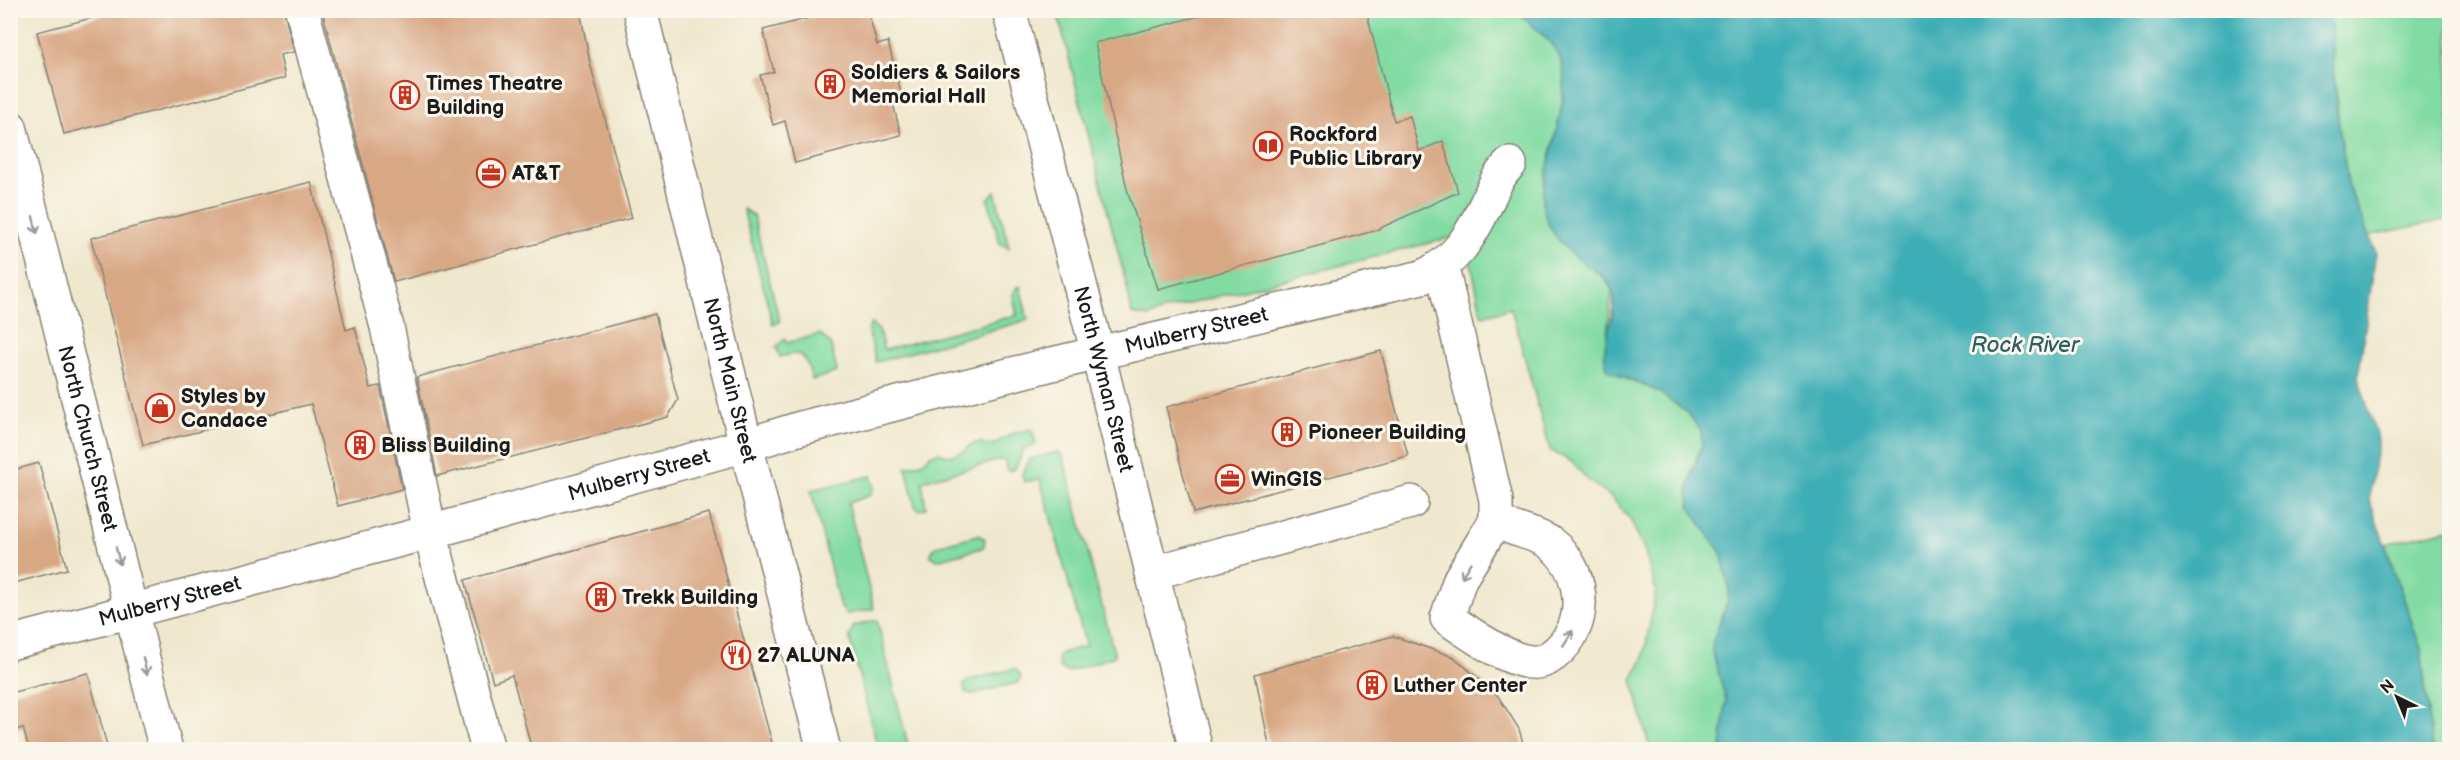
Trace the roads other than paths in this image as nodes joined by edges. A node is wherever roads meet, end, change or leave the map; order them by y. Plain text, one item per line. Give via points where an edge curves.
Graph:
1 (302, 10) edge
2 (640, 10) edge
3 (1009, 10) edge
4 (10, 127) edge
5 (1510, 164) dead end
6 (1442, 268) junction
7 (1098, 354) junction
8 (746, 445) junction
9 (1412, 502) dead end
10 (1496, 520) junction
11 (430, 532) junction
12 (1152, 573) junction
13 (131, 609) junction
14 (10, 643) edge
15 (166, 750) edge
16 (488, 750) edge
17 (824, 750) edge
18 (1196, 750) edge

1 - 11 street via 387,327
2 - 8 street, North Main Street
3 - 7 street, North Wyman Street
4 -> 13 street, North Church Street
5 - 6 street via 1500,174 1471,235
6 - 7 street, Mulberry Street via 1422,278
6 - 10 street via 1496,500
7 - 8 street, Mulberry Street
7 - 12 street, North Wyman Street
8 - 11 street, Mulberry Street
8 - 17 street, North Main Street
9 - 12 street
10 -> 10 street via 1460,579 1447,618 1491,647 1536,663 1551,657 1568,641 1580,607 1575,574 1550,543
11 - 13 street, Mulberry Street
11 - 16 street
12 - 18 street, North Wyman Street
13 - 14 street, Mulberry Street
13 -> 15 street, North Church Street

